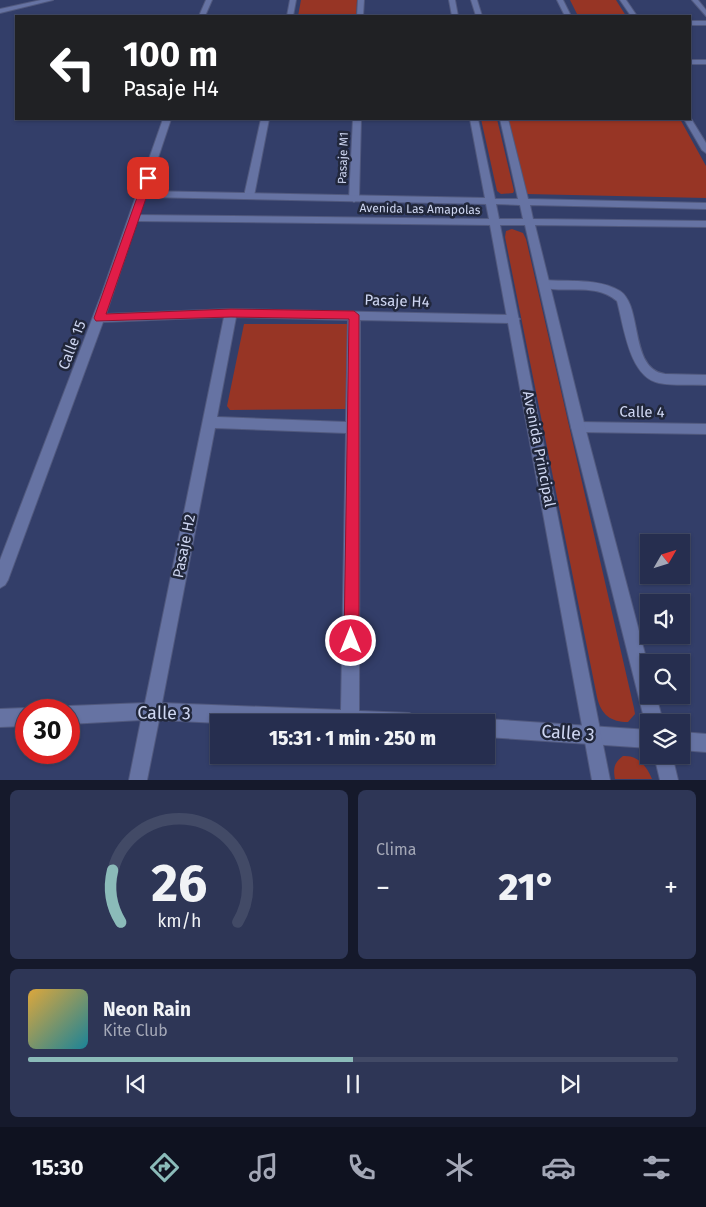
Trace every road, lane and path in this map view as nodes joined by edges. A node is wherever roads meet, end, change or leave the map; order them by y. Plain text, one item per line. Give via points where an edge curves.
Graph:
1 (50, 0) edge
2 (210, 0) edge
3 (293, 0) edge
4 (361, 0) edge
5 (452, 0) edge
6 (474, 0) edge
7 (560, 0) edge
8 (623, 0) edge
9 (695, 0) edge
10 (0, 10) edge
11 (706, 14) edge
12 (202, 15) edge
13 (290, 15) edge
14 (360, 15) edge
15 (455, 15) edge
16 (479, 15) edge
17 (568, 15) edge
18 (633, 15) edge
19 (691, 23) edge
20 (706, 23) edge
21 (691, 62) edge
22 (706, 62) edge
23 (167, 120) edge
24 (265, 120) edge
25 (357, 120) edge
26 (474, 120) edge
27 (504, 120) edge
28 (689, 120) edge
29 (706, 150) edge
30 (144, 194) junction
31 (249, 196) junction
32 (354, 199) junction
33 (490, 201) junction
34 (524, 201) junction
35 (706, 206) edge
36 (134, 218) junction
37 (494, 222) junction
38 (530, 223) junction
39 (706, 224) edge
40 (544, 284) junction
41 (231, 313) junction
42 (354, 315) junction
43 (100, 318) junction
44 (514, 320) junction
45 (706, 380) edge
46 (209, 422) junction
47 (578, 427) junction
48 (353, 428) junction
49 (706, 429) edge
50 (0, 580) edge
51 (150, 711) junction
52 (80, 714) edge
53 (225, 714) edge
54 (350, 714) edge
55 (652, 714) edge
56 (15, 717) edge
57 (0, 718) edge
58 (495, 729) edge
59 (593, 734) junction
60 (640, 737) edge
61 (690, 741) edge
62 (706, 742) edge
63 (665, 764) edge
64 (138, 780) edge
65 (601, 780) edge
66 (669, 780) edge

1 - 10 street
2 - 12 street
3 - 13 street
4 - 14 street
5 - 15 street
6 - 16 street
7 - 17 street
8 - 18 street
9 - 11 street
19 - 20 street
21 - 22 street
23 - 30 street, Calle 15
24 - 31 street
25 - 32 street, Pasaje M1
26 - 33 street, Avenida Principal
27 - 34 street
28 - 29 street
30 - 31 street, Avenida Las Amapolas
30 - 36 street, Calle 15
31 - 32 street, Avenida Las Amapolas
32 - 33 street, Avenida Las Amapolas
33 - 34 street, Avenida Las Amapolas
33 - 37 street, Avenida Principal
34 - 35 street, Avenida Las Amapolas
34 - 38 street
36 - 37 street, Avenida Las Amapolas
36 - 43 street, Calle 15
37 - 38 street, Avenida Las Amapolas
37 - 44 street, Avenida Principal
38 - 39 street, Avenida Las Amapolas
38 - 40 street
40 - 45 street via 607,288 617,293 622,299 640,363 647,372 656,378
40 - 47 street
41 - 42 street, Pasaje H4
41 - 43 street, Pasaje H4
41 - 46 street, Pasaje H2
42 - 44 street, Pasaje H4
42 - 48 street
43 - 50 street, Calle 15
44 - 59 street, Avenida Principal
46 - 48 street
46 - 51 street, Pasaje H2
47 - 49 street, Calle 4
47 - 55 street
48 - 54 street
51 - 52 street, Calle 3
51 - 53 street, Calle 3
51 - 64 street, Pasaje H2
56 - 57 street
58 - 59 street, Calle 3
59 - 60 street, Calle 3
59 - 65 street, Avenida Principal
61 - 62 street
63 - 66 street

